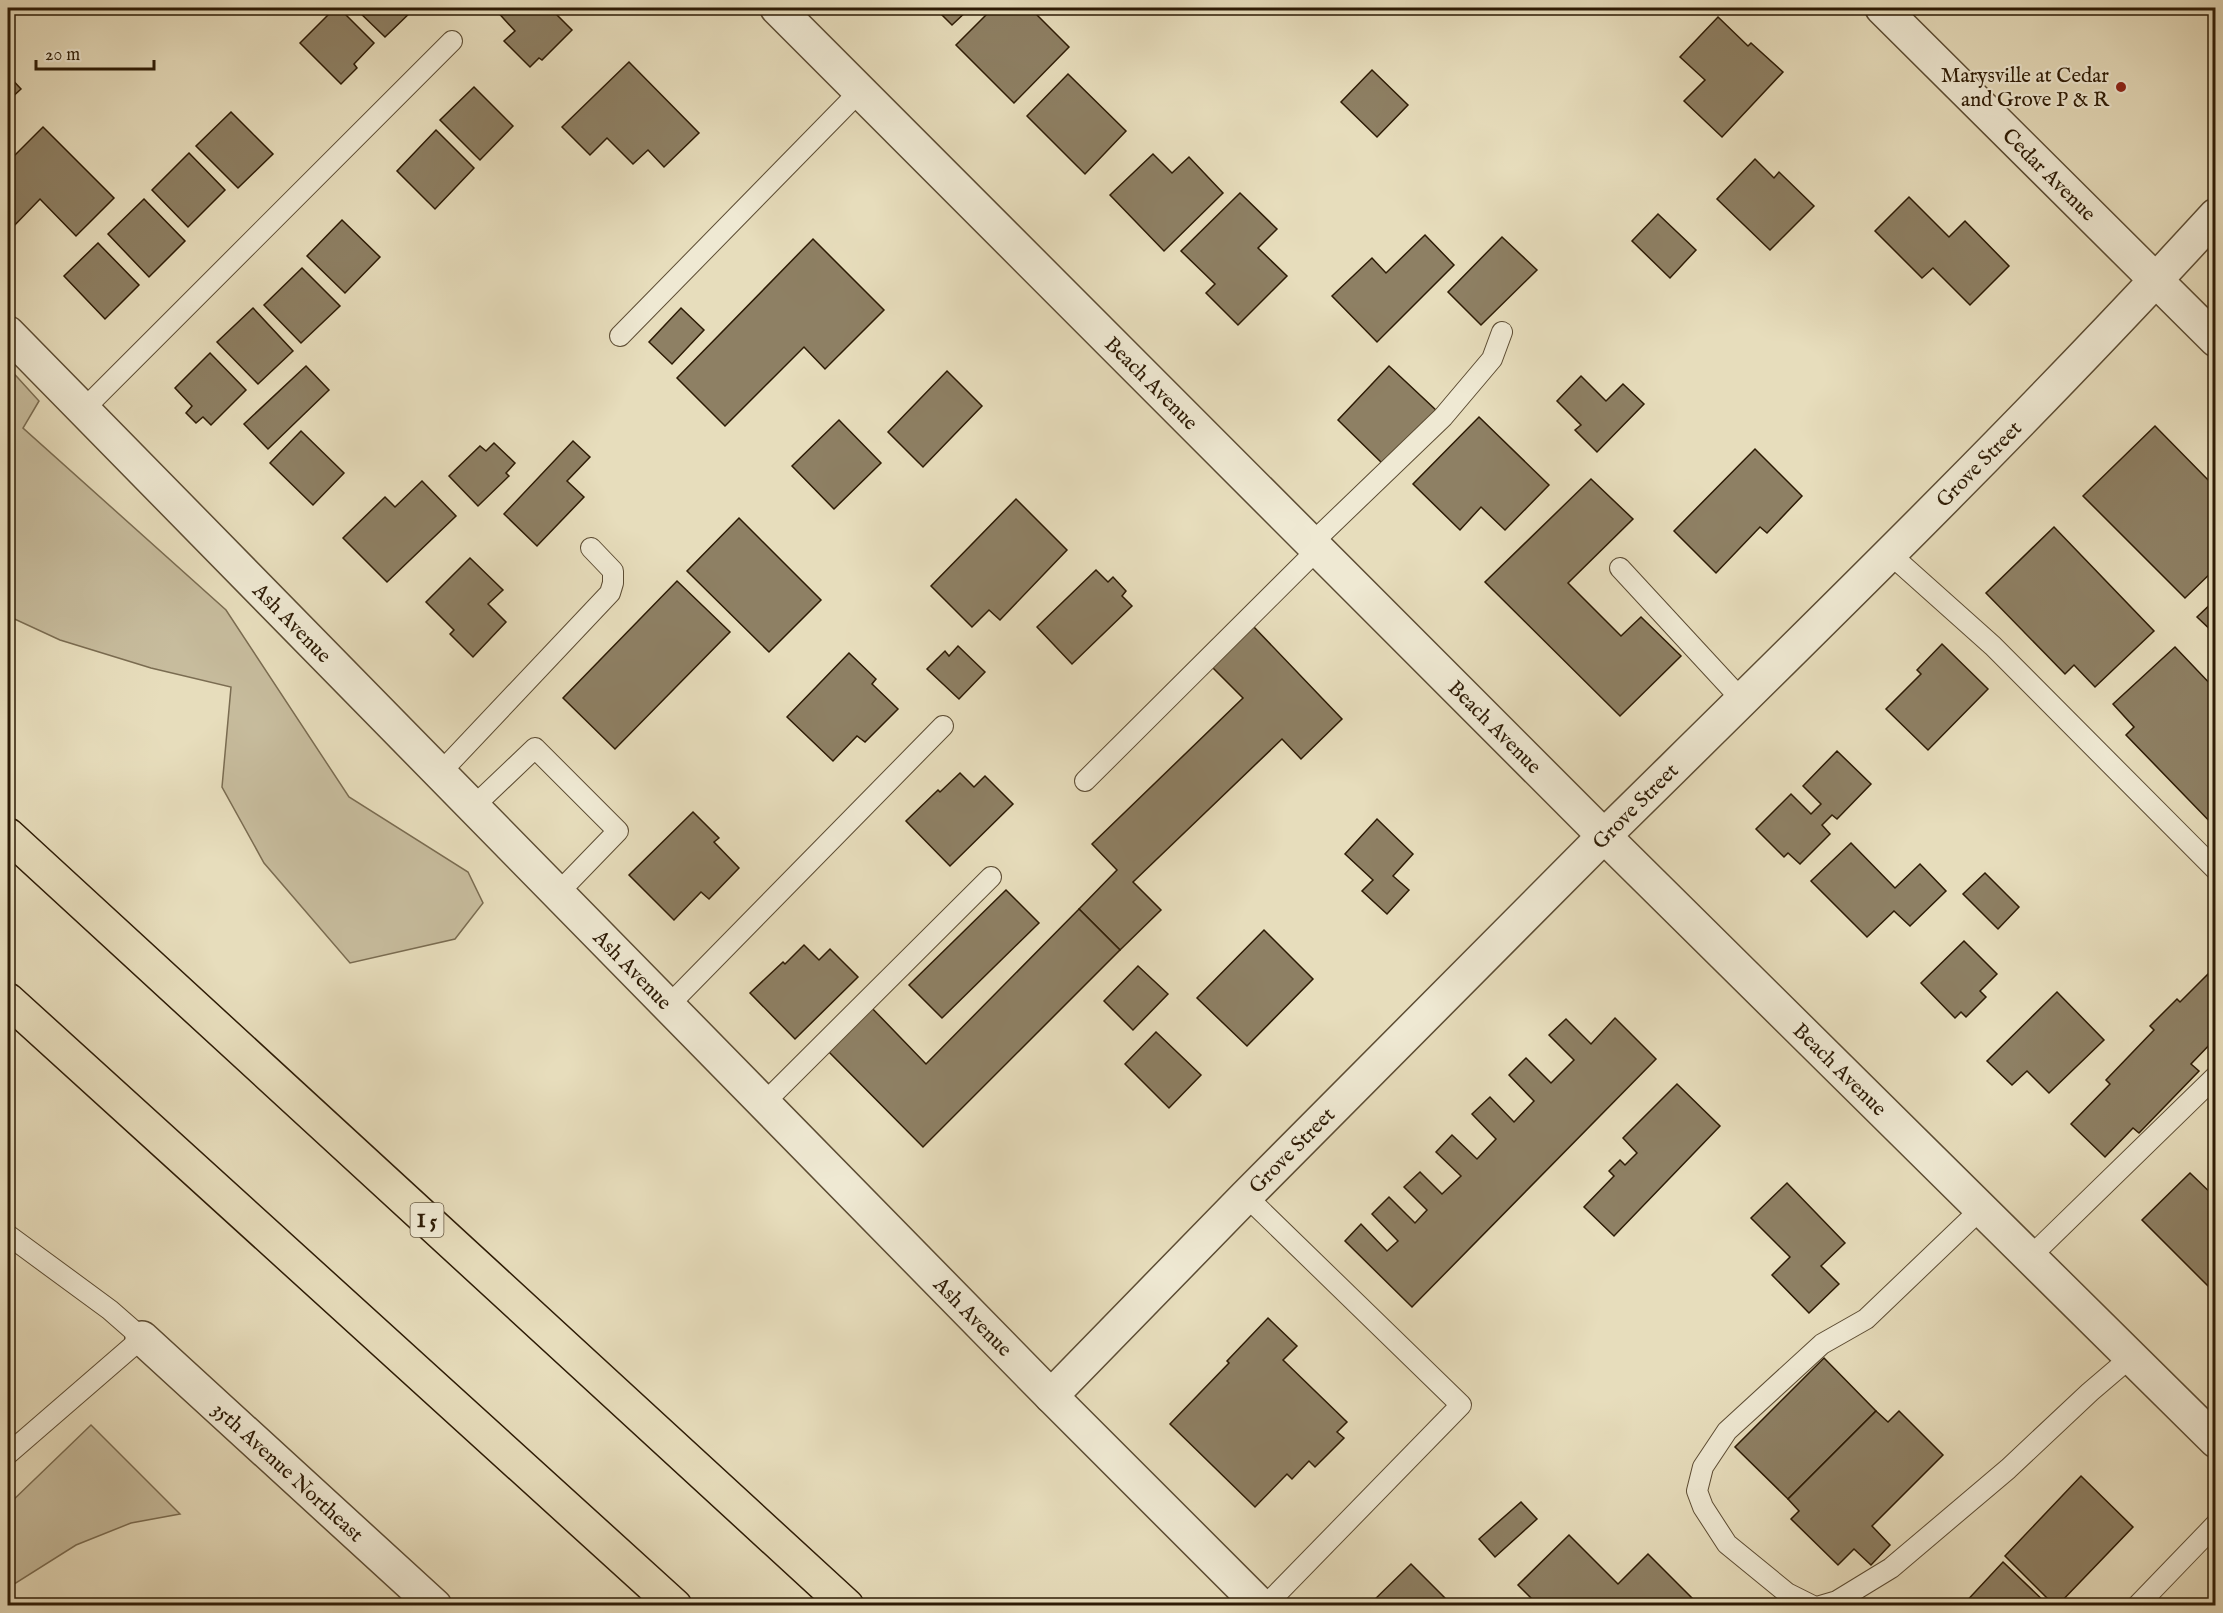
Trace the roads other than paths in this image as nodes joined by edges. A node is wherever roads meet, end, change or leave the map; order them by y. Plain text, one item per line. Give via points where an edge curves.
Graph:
1 (777, 8) edge
2 (1882, 8) edge
3 (452, 41) dead end
4 (860, 91) junction
5 (2216, 214) edge
6 (2156, 280) junction
7 (1502, 332) dead end
8 (8, 333) edge
9 (621, 336) dead end
10 (2216, 340) edge
11 (83, 410) junction
12 (1315, 546) junction
13 (591, 549) dead end
14 (1890, 554) junction
15 (1620, 568) dead end
16 (1742, 700) junction
17 (943, 726) dead end
18 (440, 773) junction
19 (1085, 780) dead end
20 (473, 807) junction
21 (8, 835) edge
22 (1604, 836) junction
23 (2216, 870) edge
24 (991, 877) dead end
25 (558, 893) junction
26 (8, 1000) edge
27 (668, 1006) junction
28 (2216, 1076) edge
29 (764, 1103) junction
30 (1246, 1196) junction
31 (1981, 1209) junction
32 (8, 1235) edge
33 (2030, 1257) junction
34 (142, 1338) junction
35 (2131, 1357) junction
36 (1051, 1396) junction
37 (2216, 1441) edge
38 (8, 1454) edge
39 (2216, 1524) edge
40 (435, 1605) edge
41 (675, 1605) edge
42 (847, 1605) edge
43 (1263, 1605) edge
44 (1813, 1605) edge
45 (1820, 1605) edge
46 (2137, 1605) edge

1 - 4 street, Beach Avenue
2 - 6 street, Cedar Avenue
3 - 11 lane
4 - 9 lane
4 - 12 street, Beach Avenue
5 - 6 street, Grove Street
6 - 10 street, Cedar Avenue
6 - 14 street, Grove Street
7 - 12 lane via 1492,359 1443,417
8 - 11 street, Ash Avenue
11 - 18 street, Ash Avenue
12 - 19 lane
12 - 22 street, Beach Avenue
13 - 18 lane via 613,571 610,593
14 - 16 street, Grove Street
14 - 23 lane via 1993,646
15 - 16 lane
16 - 22 street, Grove Street
17 - 27 lane
18 - 20 street, Ash Avenue
20 - 25 street, Ash Avenue
20 - 25 lane via 535,748 618,831
21 - 42 highway, I 5
22 - 30 street, Grove Street
22 - 31 street, Beach Avenue
24 - 29 lane
25 - 27 street, Ash Avenue
26 - 41 highway
27 - 29 street, Ash Avenue
28 - 33 lane
29 - 36 street, Ash Avenue
30 - 36 street, Grove Street
30 - 43 lane via 1461,1405
31 - 33 street, Beach Avenue
31 - 44 lane via 1866,1319 1822,1344 1727,1431 1703,1467 1697,1491 1727,1544 1787,1593
32 - 34 lane
33 - 35 street, Beach Avenue
34 - 38 lane
34 - 40 street, 35th Avenue Northeast
35 - 37 street, Beach Avenue
35 - 45 lane via 1891,1568 1837,1601
36 - 43 street, Ash Avenue
39 - 46 lane

